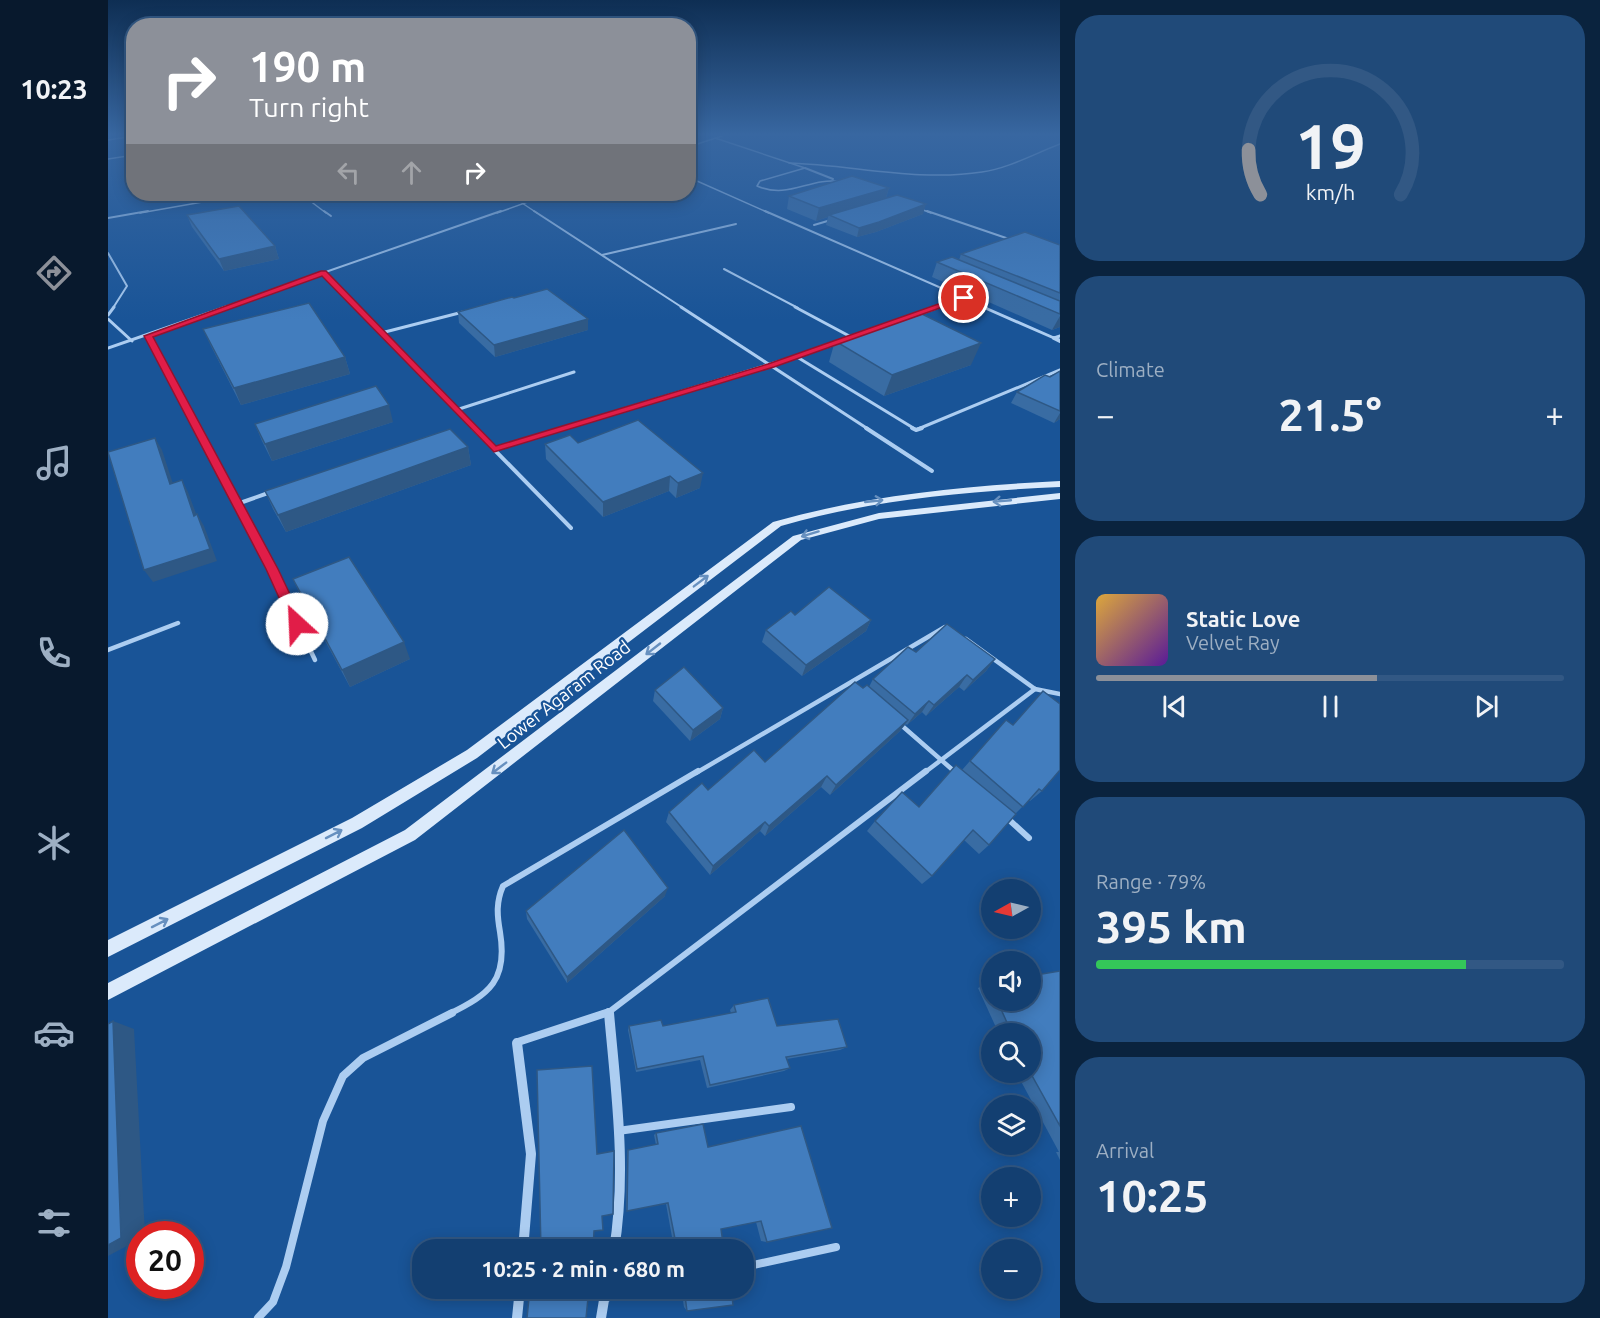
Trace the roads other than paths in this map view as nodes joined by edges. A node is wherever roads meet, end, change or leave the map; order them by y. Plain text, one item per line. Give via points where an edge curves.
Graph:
1 (735, 198) edge
2 (207, 201) edge
3 (310, 201) edge
4 (528, 201) edge
5 (522, 203) junction
6 (908, 204) edge
7 (331, 216) dead end
8 (108, 218) edge
9 (835, 219) edge
10 (736, 224) dead end
11 (814, 225) edge
12 (1021, 243) edge
13 (108, 253) edge
14 (602, 255) junction
15 (724, 269) dead end
16 (323, 273) junction
17 (964, 298) junction
18 (470, 310) edge
19 (108, 317) edge
20 (897, 322) edge
21 (381, 333) junction
22 (864, 334) edge
23 (148, 336) junction
24 (853, 338) junction
25 (1054, 338) joint
26 (1060, 338) edge
27 (132, 341) junction
28 (108, 348) edge
29 (797, 357) junction
30 (771, 365) junction
31 (1060, 370) edge
32 (574, 372) dead end
33 (456, 410) junction
34 (494, 449) junction
35 (932, 471) dead end
36 (1060, 484) edge
37 (282, 489) edge
38 (1060, 496) edge
39 (237, 504) junction
40 (571, 528) dead end
41 (178, 623) dead end
42 (954, 632) edge
43 (962, 637) edge
44 (108, 650) edge
45 (315, 660) dead end
46 (850, 681) junction
47 (859, 689) edge
48 (1035, 689) junction
49 (1060, 694) edge
50 (892, 717) edge
51 (942, 760) junction
52 (960, 775) edge
53 (1003, 814) edge
54 (1029, 838) dead end
55 (108, 949) edge
56 (108, 992) edge
57 (609, 1012) junction
58 (517, 1043) joint
59 (791, 1107) dead end
60 (618, 1131) junction
61 (524, 1239) edge
62 (617, 1239) edge
63 (836, 1247) dead end
64 (754, 1265) edge
65 (519, 1299) edge
66 (604, 1299) edge
67 (258, 1318) edge
68 (518, 1318) edge
69 (601, 1318) edge

1 - 17 lane
2 - 8 lane
3 - 7 lane
4 - 5 lane
5 - 14 lane
5 - 16 lane
6 - 12 lane
9 - 11 lane
10 - 14 lane
13 - 19 lane via 127,286
14 - 30 lane
15 - 24 lane
16 - 21 lane
16 - 23 lane
17 - 20 lane
17 - 25 lane
18 - 21 lane
19 - 27 lane
21 - 33 lane
22 - 24 lane
23 - 27 lane
23 - 39 lane
24 - 29 lane
25 - 26 street
27 - 28 lane
29 - 30 lane
29 - 31 lane via 916,430
30 - 34 lane
30 - 35 lane
32 - 33 lane
33 - 34 lane
34 - 40 lane
55 -> 36 main road, Lower Agaram Road via 357,823 472,754 777,524 823,509 864,502
37 - 39 lane
38 -> 56 main road, Lower Agaram Road via 879,516 797,538 410,835
39 - 45 lane
41 - 44 lane
42 - 46 lane via 946,627
43 - 48 lane
46 - 47 lane
46 - 67 lane via 503,886 497,903 504,955 500,975 476,1001 363,1058 343,1077 323,1120 286,1267 273,1302
48 - 49 lane
48 - 51 lane
50 - 51 lane
51 - 52 lane
51 - 57 lane
53 - 54 lane
57 - 58 lane
57 - 60 street
58 - 61 street via 531,1154
59 - 60 lane
60 - 62 street
63 - 64 lane
65 - 68 street
66 - 69 street

